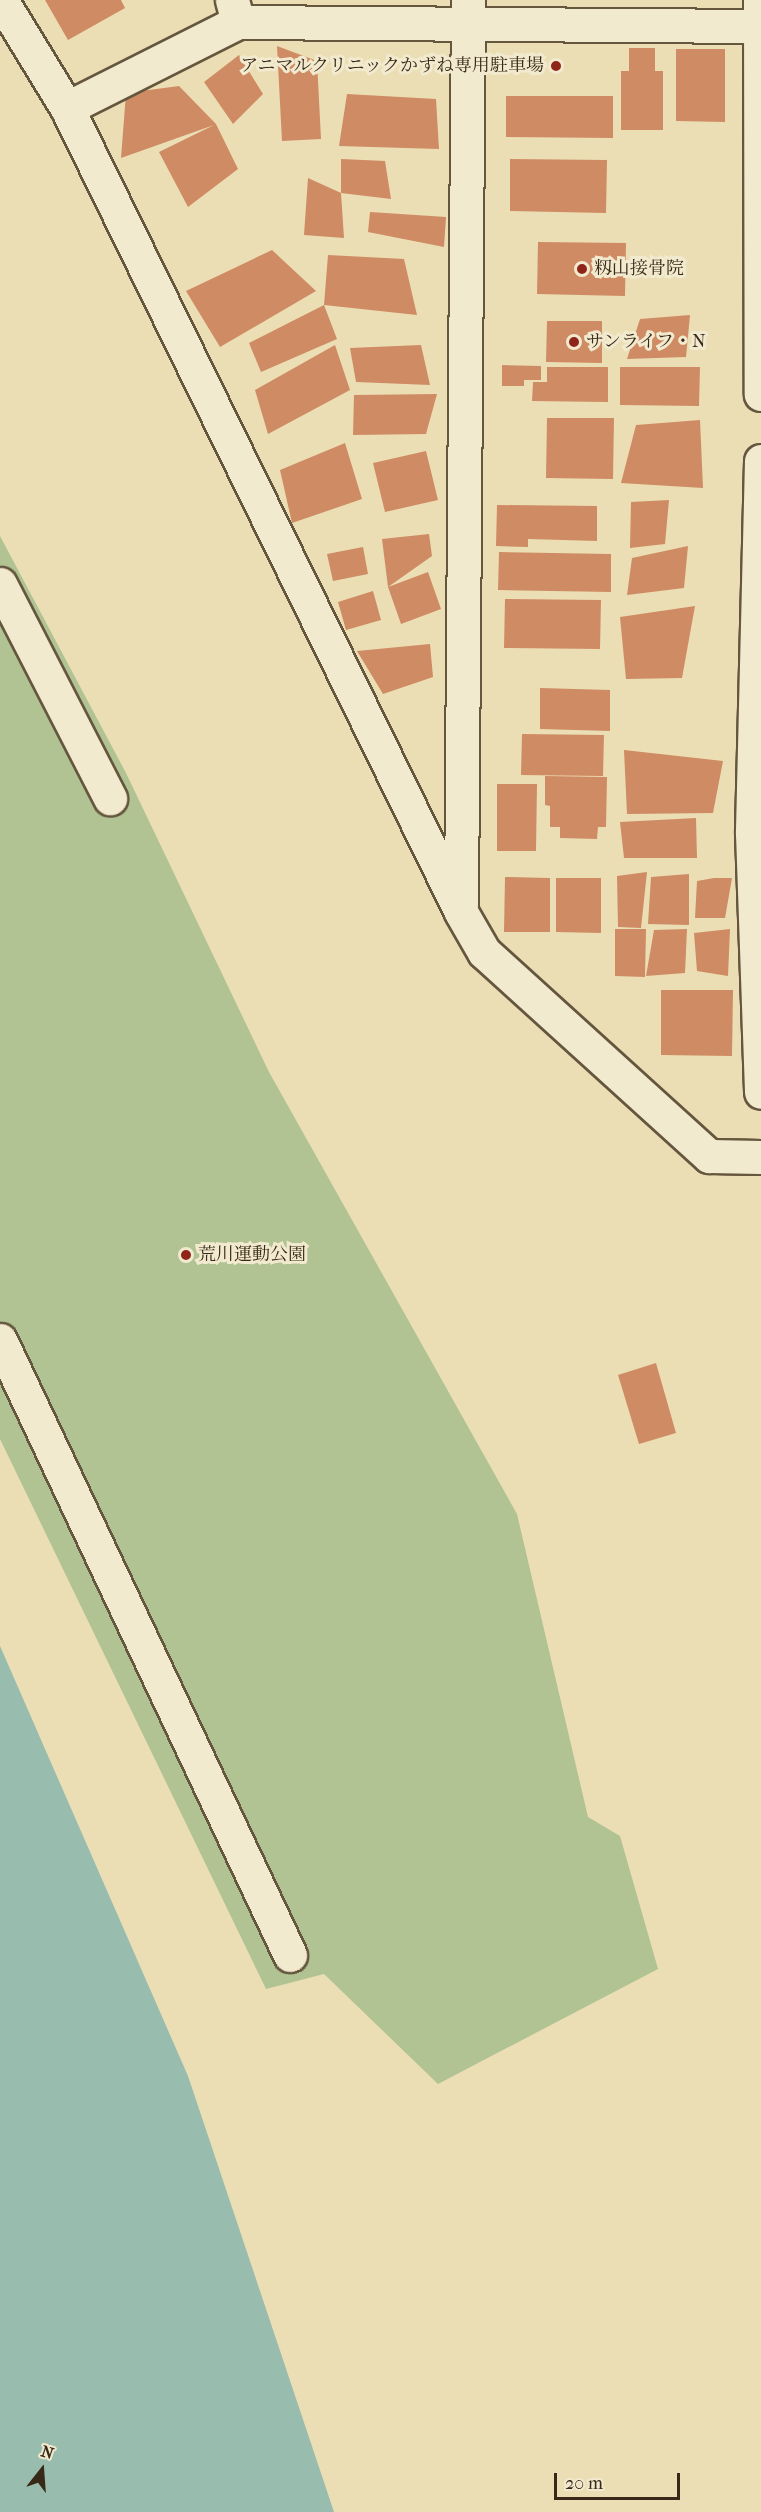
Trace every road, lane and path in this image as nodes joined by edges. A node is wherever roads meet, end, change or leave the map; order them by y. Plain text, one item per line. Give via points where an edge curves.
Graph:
1 (1, 0) edge
2 (235, 11) edge
3 (468, 11) edge
4 (760, 17) edge
5 (67, 108) junction
6 (761, 394) edge
7 (761, 461) edge
8 (0, 584) edge
9 (110, 798) dead end
10 (756, 833) edge
11 (461, 912) junction
12 (758, 966) edge
13 (761, 1092) edge
14 (761, 1157) edge
15 (0, 1340) edge
16 (290, 1955) dead end

1 - 5 street
2 - 3 street
2 - 5 street
3 - 4 street
3 - 11 street
4 - 6 street
5 - 11 street
7 - 10 street
8 - 9 street
10 - 12 street
11 - 14 street via 483,952 709,1156
12 - 13 street
15 - 16 street

